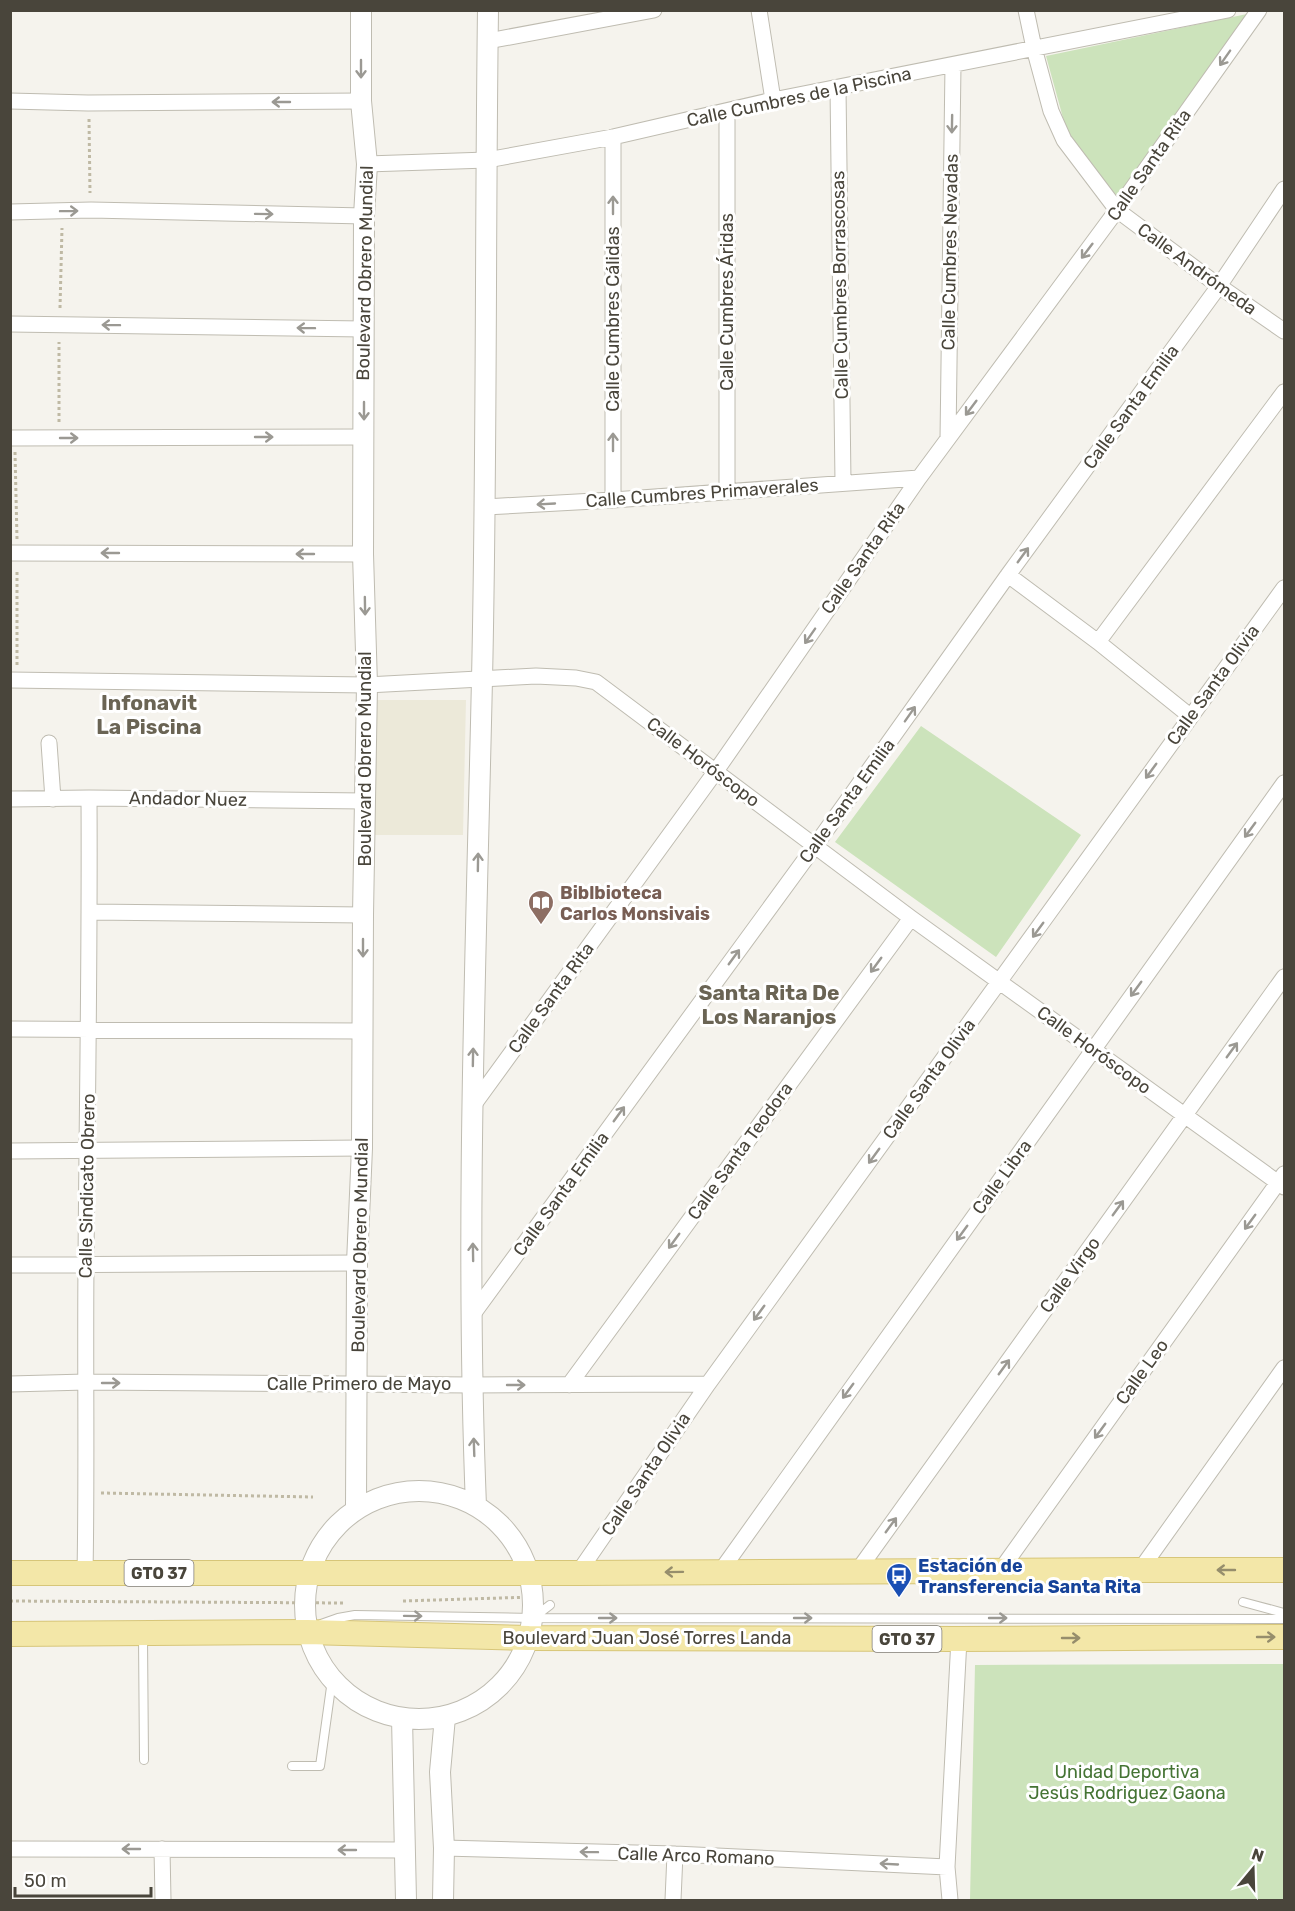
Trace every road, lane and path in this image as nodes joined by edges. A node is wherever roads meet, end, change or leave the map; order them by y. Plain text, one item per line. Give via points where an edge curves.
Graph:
1 (361, 10) edge
2 (488, 10) edge
3 (654, 10) edge
4 (759, 10) edge
5 (1026, 10) edge
6 (1228, 10) edge
7 (1258, 10) edge
8 (488, 41) junction
9 (1034, 48) junction
10 (953, 65) junction
11 (838, 88) junction
12 (774, 100) junction
13 (10, 101) edge
14 (361, 101) junction
15 (88, 103) junction
16 (727, 111) junction
17 (613, 137) junction
18 (487, 160) junction
19 (367, 164) junction
20 (1284, 189) edge
21 (91, 210) junction
22 (1117, 210) junction
23 (10, 212) edge
24 (364, 216) junction
25 (1218, 286) junction
26 (10, 324) edge
27 (364, 329) junction
28 (1284, 331) edge
29 (1284, 392) edge
30 (364, 437) junction
31 (10, 438) edge
32 (948, 439) junction
33 (919, 478) junction
34 (843, 482) junction
35 (727, 492) junction
36 (613, 500) junction
37 (485, 507) junction
38 (10, 553) edge
39 (363, 554) junction
40 (1008, 575) junction
41 (1284, 588) edge
42 (1098, 642) junction
43 (482, 679) junction
44 (10, 680) edge
45 (367, 685) junction
46 (1190, 716) junction
47 (49, 743) dead end
48 (716, 771) junction
49 (1284, 783) edge
50 (89, 798) junction
51 (53, 799) junction
52 (10, 800) edge
53 (365, 801) junction
54 (816, 846) junction
55 (89, 912) junction
56 (363, 915) junction
57 (911, 918) junction
58 (1284, 977) edge
59 (1000, 982) junction
60 (10, 1029) edge
61 (88, 1030) junction
62 (363, 1031) junction
63 (1093, 1049) junction
64 (471, 1108) junction
65 (1185, 1115) junction
66 (362, 1148) junction
67 (10, 1151) edge
68 (88, 1151) junction
69 (1282, 1181) edge
70 (357, 1263) junction
71 (86, 1264) junction
72 (10, 1265) edge
73 (473, 1314) junction
74 (1284, 1368) edge
75 (86, 1382) junction
76 (10, 1384) edge
77 (357, 1384) junction
78 (708, 1384) junction
79 (471, 1385) junction
80 (569, 1385) junction
81 (87, 1493) junction
82 (313, 1497) dead end
83 (476, 1506) junction
84 (356, 1508) junction
85 (1000, 1570) junction
86 (1140, 1570) junction
87 (1284, 1570) edge
88 (720, 1572) junction
89 (10, 1573) edge
90 (85, 1573) junction
91 (308, 1573) junction
92 (529, 1573) junction
93 (856, 1573) junction
94 (579, 1574) junction
95 (10, 1601) edge
96 (398, 1601) dead end
97 (542, 1601) junction
98 (1243, 1602) dead end
99 (303, 1603) junction
100 (353, 1603) dead end
101 (1284, 1613) edge
102 (1284, 1619) edge
103 (531, 1628) junction
104 (307, 1632) junction
105 (143, 1633) junction
106 (10, 1634) edge
107 (1284, 1637) edge
108 (959, 1640) junction
109 (332, 1680) junction
110 (445, 1717) junction
111 (402, 1718) junction
112 (144, 1760) dead end
113 (292, 1766) dead end
114 (444, 1848) junction
115 (10, 1849) edge
116 (162, 1849) junction
117 (406, 1850) junction
118 (675, 1854) junction
119 (947, 1867) junction
120 (163, 1900) edge
121 (406, 1900) edge
122 (443, 1900) edge
123 (673, 1900) edge
124 (950, 1900) edge

1 -> 14 street, Boulevard Obrero Mundial
2 - 8 street
3 - 8 street
4 - 12 street
5 - 9 street, Calle Andrómeda
6 - 9 street, Calle Cumbres de la Piscina
7 -> 22 street, Calle Santa Rita
8 - 18 street
9 - 10 street, Calle Cumbres de la Piscina
9 - 22 street, Calle Andrómeda via 1051,111 1064,140
10 - 11 street, Calle Cumbres de la Piscina
10 -> 32 street, Calle Cumbres Nevadas
11 - 12 street, Calle Cumbres de la Piscina
11 - 34 street, Calle Cumbres Borrascosas
12 - 16 street, Calle Cumbres de la Piscina
13 - 15 street
14 -> 15 street
14 - 19 street, Boulevard Obrero Mundial
15 - 21 path
16 - 17 street, Calle Cumbres de la Piscina
16 - 35 street, Calle Cumbres Áridas
17 - 18 street, Calle Cumbres de la Piscina
36 -> 17 street, Calle Cumbres Cálidas
18 - 19 street, Calle Cumbres de la Piscina
18 - 37 street
19 - 24 street, Boulevard Obrero Mundial
20 - 25 street, Calle Santa Emilia
23 -> 21 street
21 -> 24 street
22 - 25 street, Calle Andrómeda
22 -> 32 street, Calle Santa Rita
24 - 27 street, Boulevard Obrero Mundial
25 - 28 street, Calle Andrómeda
40 -> 25 street, Calle Santa Emilia
27 -> 26 street
27 -> 30 street, Boulevard Obrero Mundial
29 - 42 street
31 -> 30 street
30 - 39 street, Boulevard Obrero Mundial
32 - 33 street, Calle Santa Rita
33 - 34 street, Calle Cumbres Primaverales
33 -> 48 street, Calle Santa Rita
34 - 35 street, Calle Cumbres Primaverales
35 - 36 street, Calle Cumbres Primaverales
36 -> 37 street, Calle Cumbres Primaverales
37 - 43 street
39 -> 38 street
39 -> 45 street, Boulevard Obrero Mundial
40 - 42 street
54 -> 40 street, Calle Santa Emilia
41 - 46 street, Calle Santa Olivia
42 - 46 street
43 - 45 street, Calle Horóscopo
43 - 48 street, Calle Horóscopo via 536,676 596,682
64 -> 43 street
44 - 45 street, Calle Horóscopo
45 - 53 street, Boulevard Obrero Mundial
46 -> 59 street, Calle Santa Olivia
47 - 51 street
48 - 54 street, Calle Horóscopo
48 - 64 street, Calle Santa Rita
49 -> 63 street, Calle Libra
50 - 51 street, Andador Nuez
50 - 53 street, Andador Nuez
50 - 55 street, Calle Sindicato Obrero
51 - 52 street, Andador Nuez
53 - 56 street, Boulevard Obrero Mundial
54 - 57 street, Calle Horóscopo
73 -> 54 street, Calle Santa Emilia
55 - 56 street
55 - 61 street, Calle Sindicato Obrero
56 -> 62 street, Boulevard Obrero Mundial
57 - 59 street, Calle Horóscopo
57 -> 80 street, Calle Santa Teodora
65 -> 58 street, Calle Virgo
59 - 63 street, Calle Horóscopo
59 -> 78 street, Calle Santa Olivia
60 - 61 street
61 - 62 street
61 - 68 street, Calle Sindicato Obrero
62 - 66 street, Boulevard Obrero Mundial
63 - 65 street, Calle Horóscopo
63 -> 88 street, Calle Libra
73 -> 64 street
65 - 69 street, Calle Horóscopo
93 -> 65 street, Calle Virgo
66 - 68 street
66 - 70 street, Boulevard Obrero Mundial
67 - 68 street
68 - 71 street, Calle Sindicato Obrero
69 -> 85 street, Calle Leo
70 - 71 street
70 - 77 street, Boulevard Obrero Mundial
71 - 72 street
71 - 75 street, Calle Sindicato Obrero
73 - 79 street
74 - 86 street
75 - 76 street, Calle Primero de Mayo
75 -> 77 street, Calle Primero de Mayo
75 - 81 street, Calle Sindicato Obrero
77 - 79 street, Calle Primero de Mayo
77 - 84 street, Boulevard Obrero Mundial
78 - 80 street, Calle Primero de Mayo
78 - 94 street, Calle Santa Olivia
79 -> 80 street, Calle Primero de Mayo
83 -> 79 street
81 - 82 path
81 - 90 street, Calle Sindicato Obrero
83 - 84 street via 447,1494 416,1490 385,1495
83 - 92 street via 509,1534
84 - 91 street via 326,1536
85 - 86 main road, GTO 37
85 - 93 main road, GTO 37
87 -> 86 main road, GTO 37
88 - 93 main road, GTO 37
88 -> 94 main road, GTO 37
89 - 90 main road, GTO 37
90 - 91 main road, GTO 37
91 - 92 main road, GTO 37
91 - 99 street
92 - 94 main road, GTO 37
92 - 97 street
95 - 99 path
96 - 97 path
97 - 103 street
98 - 101 lane
99 - 100 path
99 - 104 street
103 -> 102 lane
103 - 104 main road, Boulevard Juan José Torres Landa / GTO 37
103 - 108 main road, Boulevard Juan José Torres Landa / GTO 37
103 - 110 street via 517,1665 498,1689 473,1706
104 - 105 main road, Boulevard Juan José Torres Landa / GTO 37
104 - 109 street via 316,1658
105 - 106 main road, Boulevard Juan José Torres Landa / GTO 37
105 - 112 lane
108 -> 107 main road, Boulevard Juan José Torres Landa / GTO 37
108 - 119 street
109 - 111 street via 352,1698 376,1711
109 - 113 lane via 320,1766
110 - 111 street
110 - 114 street via 440,1772
111 - 117 street
118 -> 114 street, Calle Arco Romano
114 - 122 street
116 -> 115 street
117 -> 116 street
116 - 120 street
117 - 121 street
119 -> 118 street, Calle Arco Romano
118 - 123 street
119 - 124 street

